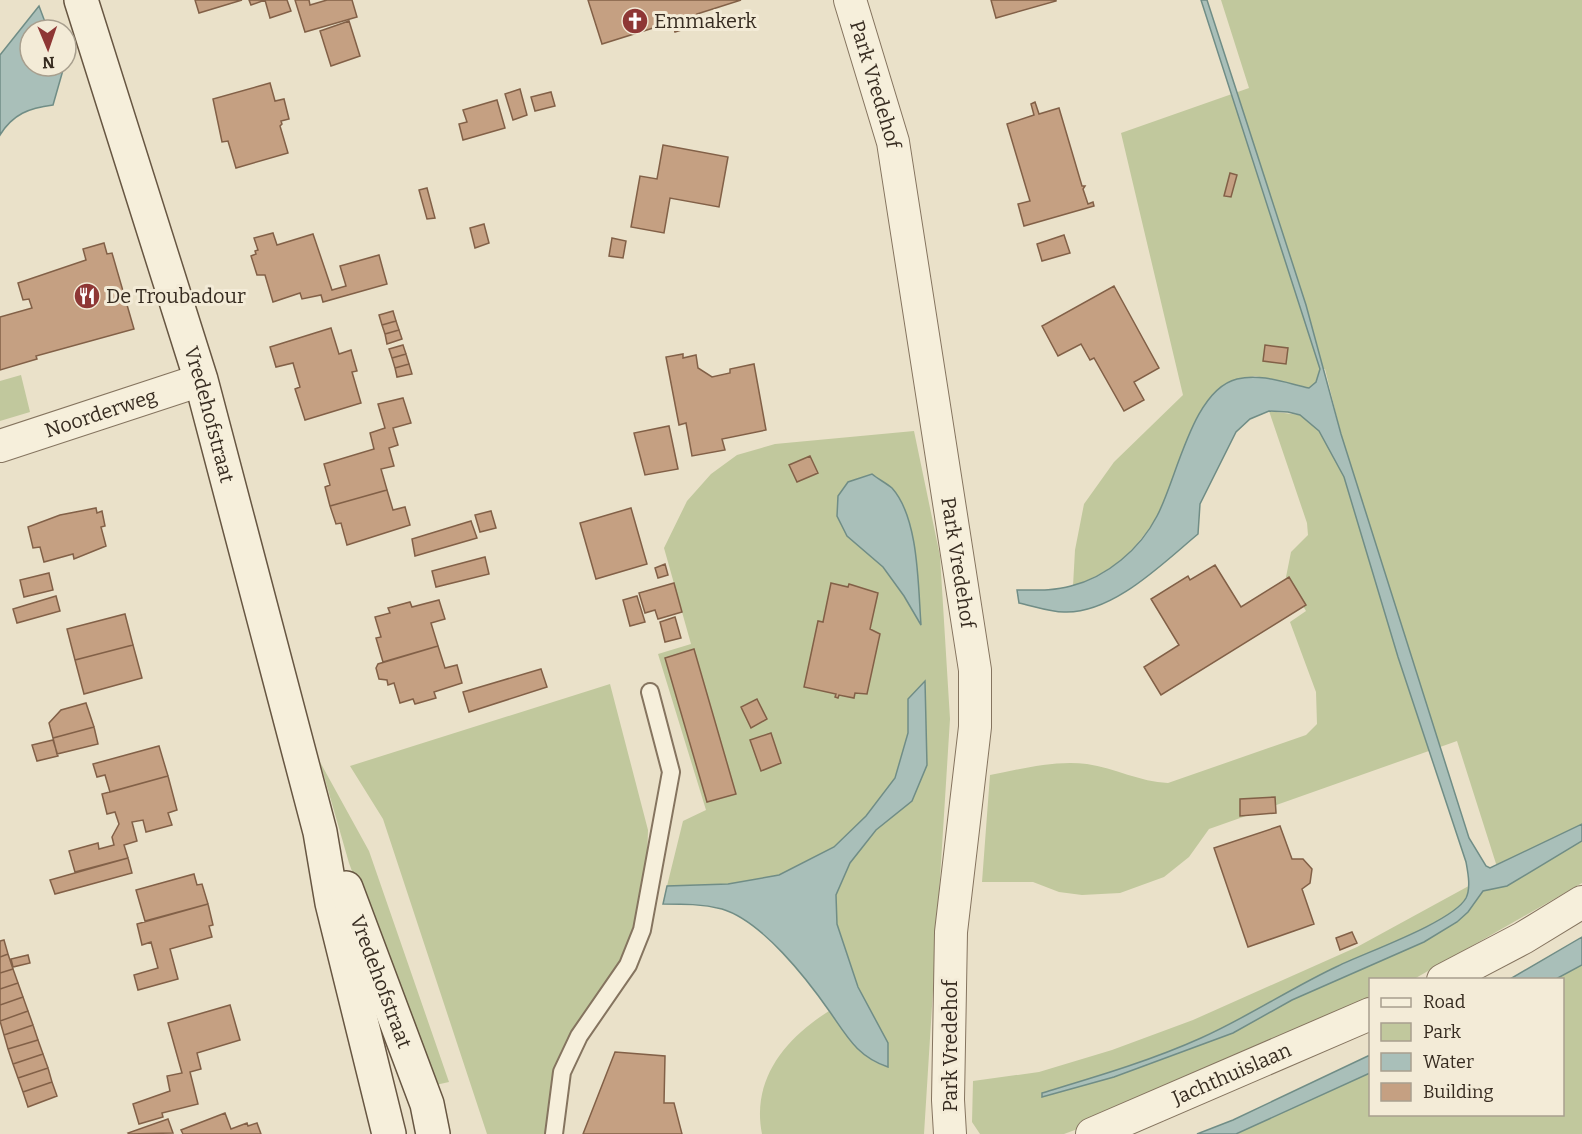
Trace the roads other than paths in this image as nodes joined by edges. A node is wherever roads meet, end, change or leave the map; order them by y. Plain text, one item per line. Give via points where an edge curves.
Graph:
1 (81, 0) edge
2 (850, 0) edge
3 (201, 380) junction
4 (0, 446) edge
5 (650, 692) dead end
6 (320, 832) junction
7 (1582, 902) edge
8 (1447, 978) edge
9 (1369, 1015) edge
10 (389, 1134) edge
11 (433, 1134) edge
12 (554, 1134) edge
13 (950, 1134) edge
14 (1092, 1134) edge

1 - 3 main road, Vredehofstraat
2 - 13 street, Park Vredehof via 893,142 975,670 975,727 951,932
3 - 4 street, Noorderweg
3 - 6 main road, Vredehofstraat
5 - 12 lane via 671,772 642,930 628,964 579,1036 562,1072
6 - 10 main road, Vredehofstraat via 332,903
6 - 11 main road, Vredehofstraat via 352,900 426,1104
7 - 8 street
9 - 14 street, Jachthuislaan

